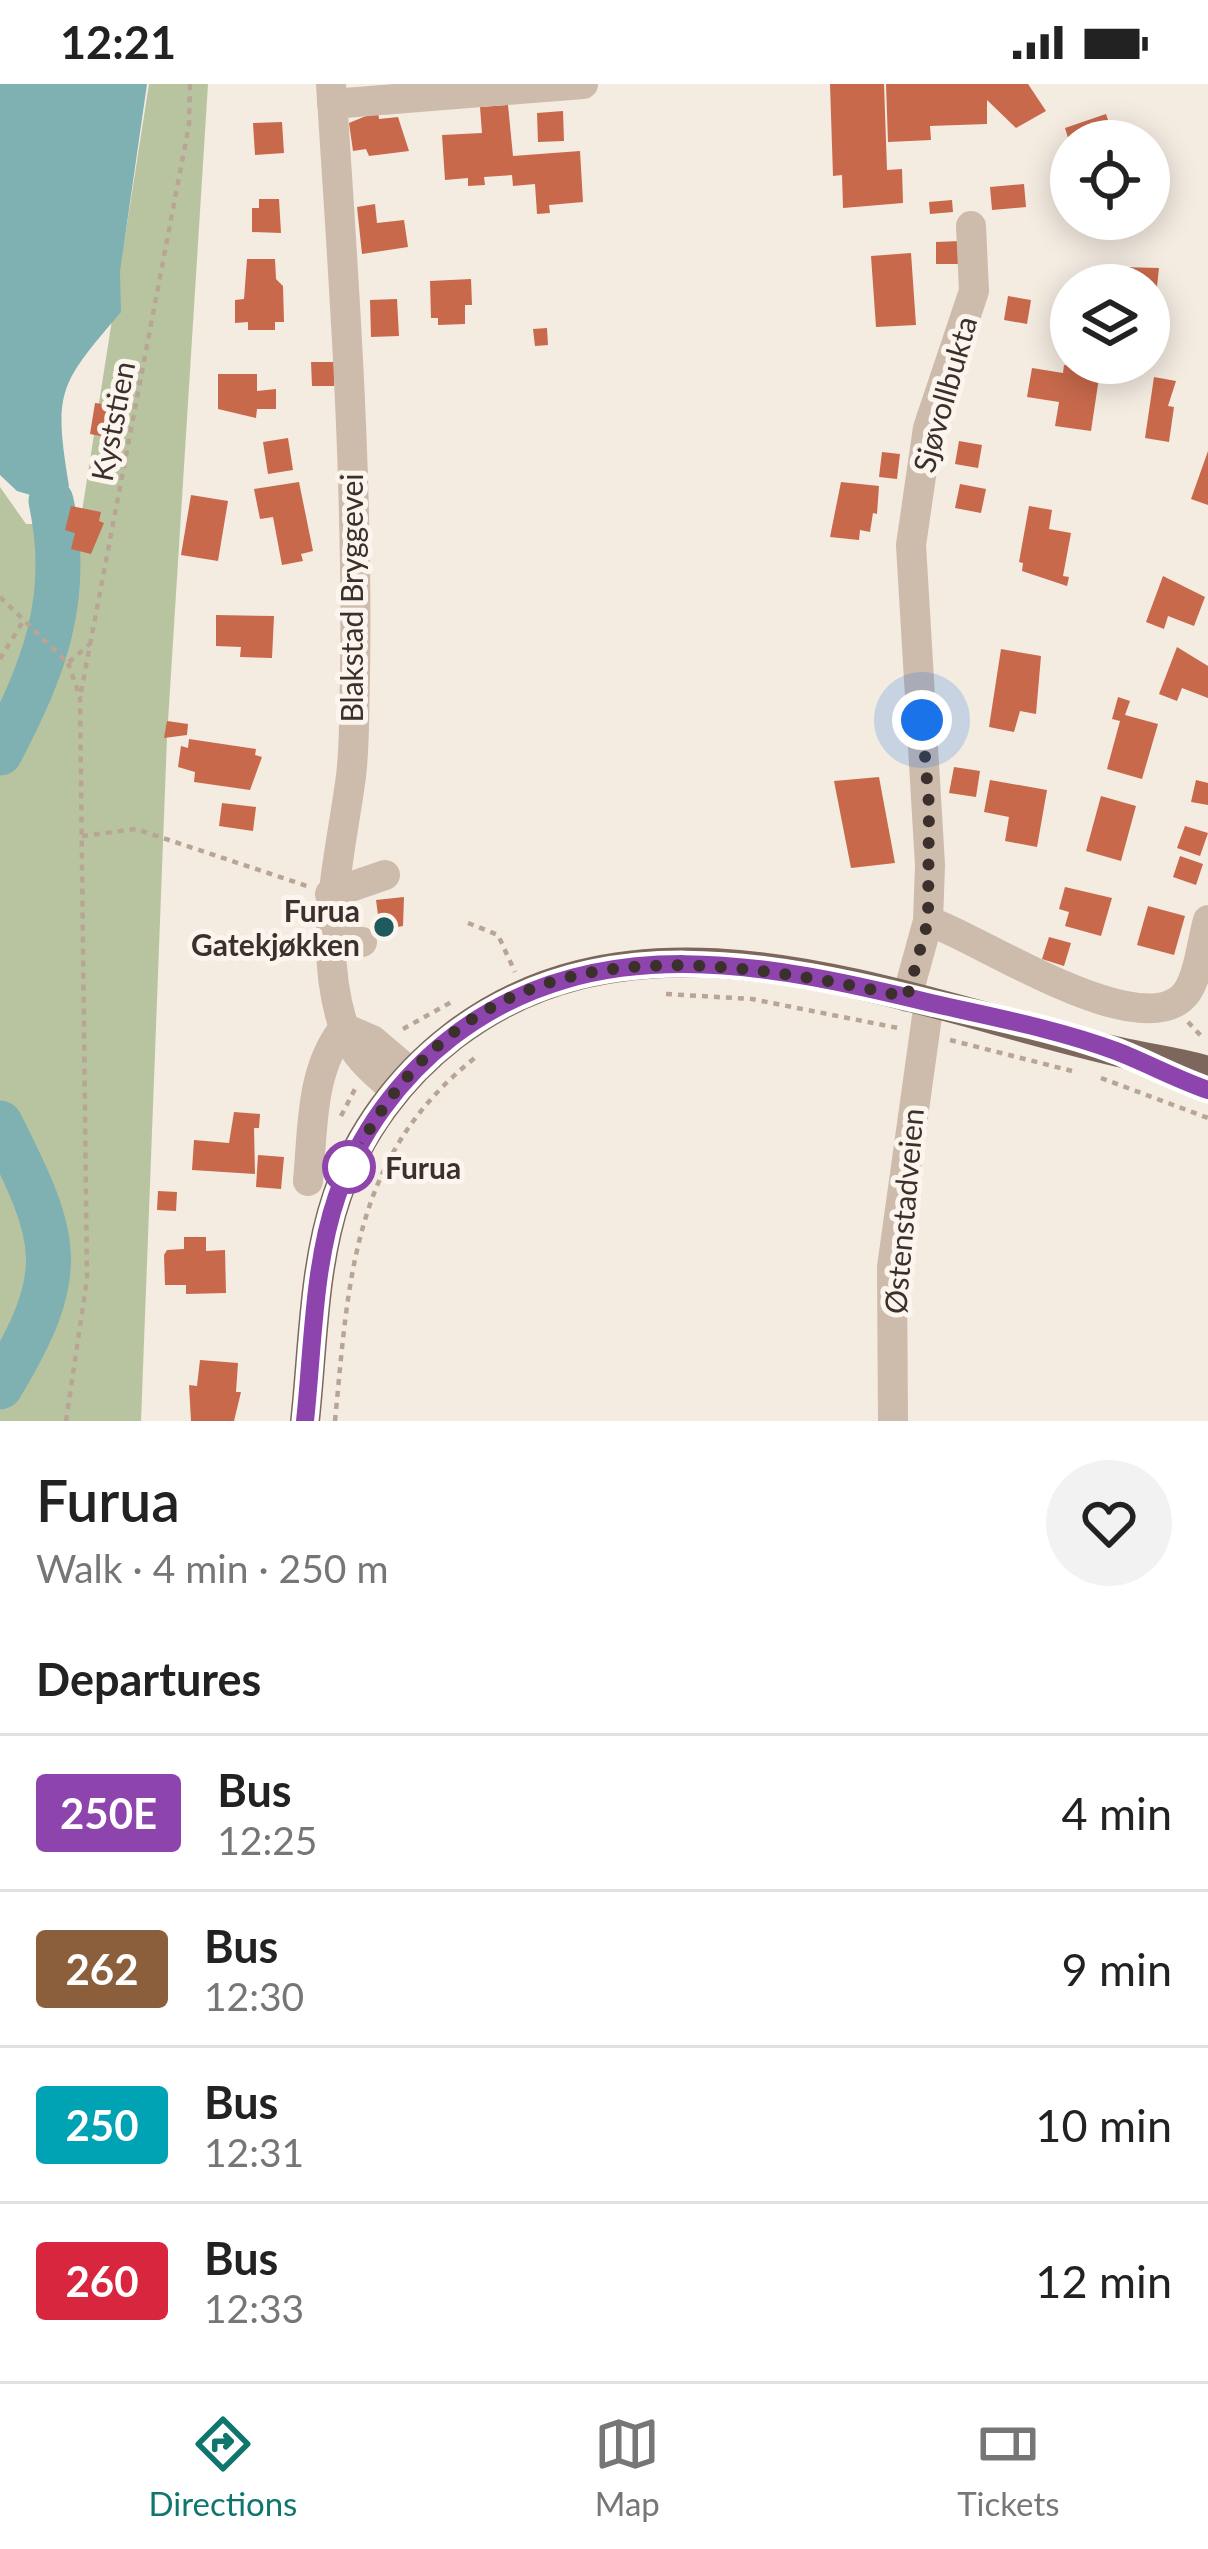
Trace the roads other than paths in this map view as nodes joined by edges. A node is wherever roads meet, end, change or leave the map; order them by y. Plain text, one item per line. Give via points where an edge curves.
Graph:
1 (584, 84) edge
2 (332, 94) edge
3 (971, 226) dead end
4 (386, 875) dead end
5 (330, 894) junction
6 (1208, 920) edge
7 (928, 921) junction
8 (918, 999) junction
9 (344, 1028) junction
10 (1110, 1065) junction
11 (1208, 1070) edge
12 (403, 1082) junction
13 (1208, 1090) edge
14 (308, 1181) dead end
15 (305, 1421) edge
16 (893, 1421) edge

1 - 2 street
2 - 5 street, Blakstad Bryggevei via 346,290 355,673 351,773
3 - 7 street, Sjøvollbukta via 974,291 928,428 911,545 929,805
4 - 5 street
5 - 9 street, Blakstad Bryggevei via 346,940
6 - 7 street via 1190,988 1156,1009 1045,980
7 - 8 street, Sjøvollbukta
8 - 10 main road
8 - 12 main road via 719,964 625,964 520,994 465,1027
8 - 16 street, Østenstadveien via 922,1034 892,1267
9 - 12 street, Blakstad Bryggevei via 358,1056
9 - 14 street via 320,1077
10 - 11 main road
10 - 13 main road
12 - 15 main road via 366,1133 331,1217

